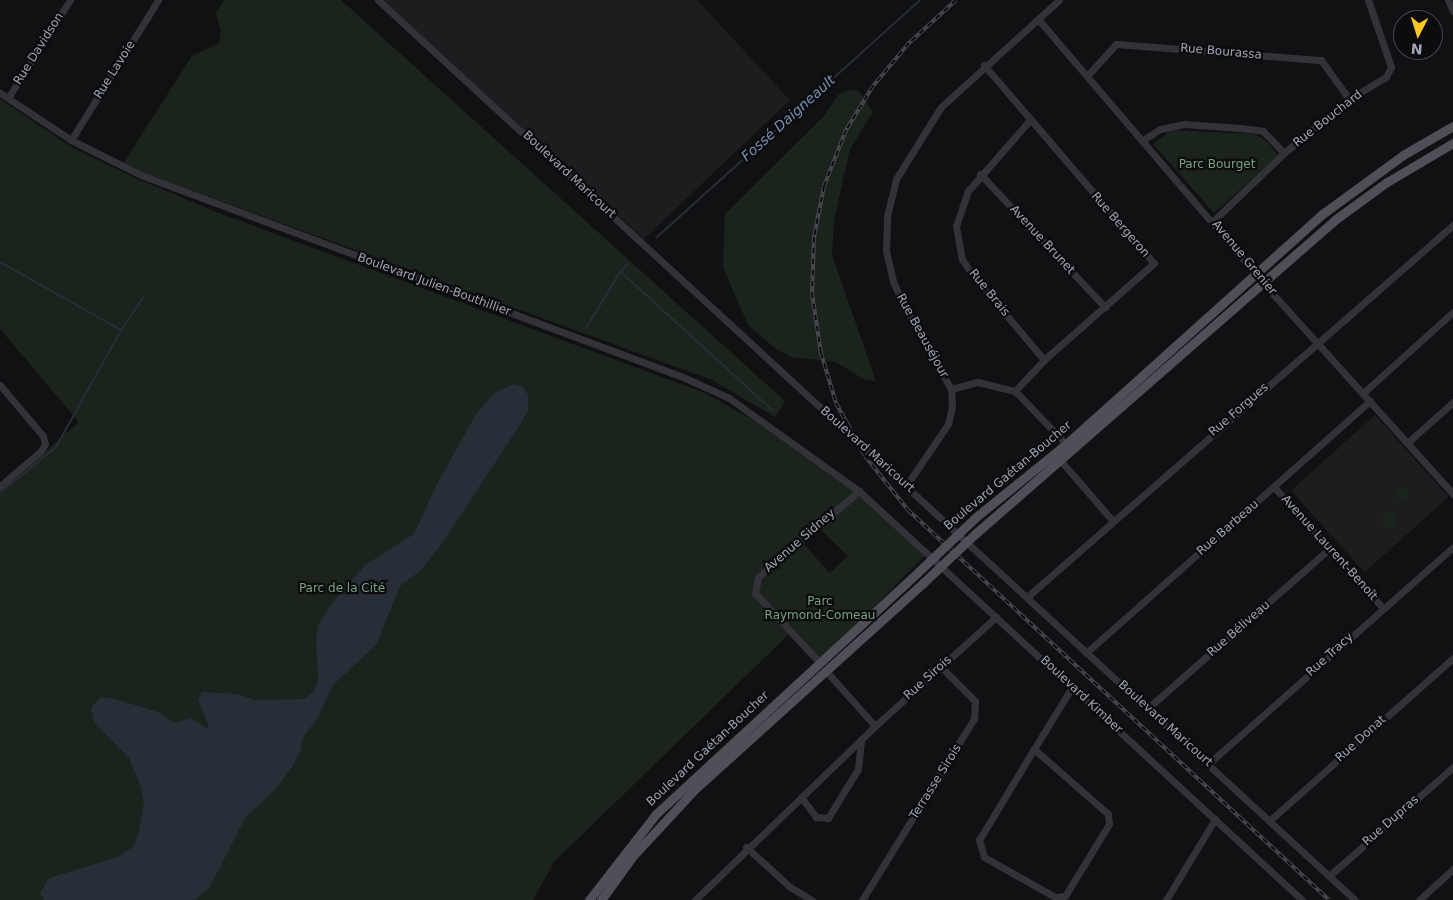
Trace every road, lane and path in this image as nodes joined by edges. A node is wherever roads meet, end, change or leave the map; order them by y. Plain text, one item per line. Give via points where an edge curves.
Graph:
1 (70, 0) edge
2 (158, 0) edge
3 (378, 0) edge
4 (1059, 0) edge
5 (1368, 0) edge
6 (1448, 0) edge
7 (1453, 10) edge
8 (1038, 19) junction
9 (984, 66) junction
10 (1087, 76) junction
11 (0, 93) edge
12 (8, 98) junction
13 (1349, 100) junction
14 (1029, 121) junction
15 (1453, 126) edge
16 (71, 140) junction
17 (1143, 140) junction
18 (1453, 143) edge
19 (1284, 154) junction
20 (980, 174) junction
21 (1213, 221) junction
22 (1453, 225) edge
23 (1257, 273) junction
24 (1264, 284) junction
25 (1105, 306) junction
26 (1453, 312) edge
27 (1318, 343) junction
28 (1044, 360) junction
29 (0, 385) edge
30 (951, 389) junction
31 (1015, 392) junction
32 (1363, 393) junction
33 (1370, 401) junction
34 (1453, 402) edge
35 (1407, 443) junction
36 (1066, 444) junction
37 (1060, 460) junction
38 (0, 486) edge
39 (906, 486) junction
40 (1274, 487) junction
41 (859, 490) junction
42 (1453, 494) edge
43 (1112, 520) junction
44 (1453, 547) edge
45 (1329, 549) junction
46 (907, 590) junction
47 (1027, 597) junction
48 (1383, 608) junction
49 (996, 617) junction
50 (1086, 653) junction
51 (1453, 658) edge
52 (820, 663) junction
53 (941, 667) junction
54 (826, 671) junction
55 (1072, 687) junction
56 (1148, 708) junction
57 (875, 726) junction
58 (861, 741) junction
59 (1034, 749) junction
60 (1208, 764) junction
61 (1453, 766) edge
62 (801, 797) junction
63 (1215, 820) junction
64 (1269, 821) junction
65 (746, 847) junction
66 (1453, 869) edge
67 (1329, 876) junction
68 (1298, 898) edge
69 (589, 900) edge
70 (601, 900) edge
71 (695, 900) edge
72 (812, 900) edge
73 (862, 900) edge
74 (1166, 900) edge
75 (1355, 900) edge
76 (1419, 900) edge

1 - 12 street, Rue Davidson
2 - 16 street, Rue Lavoie
3 - 39 street, Boulevard Maricourt
4 - 8 street, Rue Beauséjour
5 - 13 street, Rue Bouchard via 1391,67 1386,76
6 - 7 street
8 - 9 street, Rue Beauséjour
8 - 10 street, Avenue Grenier
9 - 14 street, Rue Bergeron
9 - 30 street, Rue Beauséjour via 941,107 912,149 896,180 887,216 886,251 893,281
10 - 13 street, Rue Bourassa via 1116,44 1321,60
10 - 17 street, Avenue Grenier
11 - 12 street, Boulevard Julien-Bouthillier
12 - 16 street, Boulevard Julien-Bouthillier
13 - 19 street, Rue Bouchard
14 - 20 street, Rue Brais
14 - 25 street, Rue Bergeron via 1154,263
15 - 23 main road, Boulevard Gaétan-Boucher via 1403,155 1361,185 1321,215
16 - 41 street, Boulevard Julien-Bouthillier via 142,175 683,377 729,398
17 - 19 street via 1160,129 1184,124 1240,128 1263,131
17 - 21 street, Avenue Grenier
18 - 24 main road, Boulevard Gaétan-Boucher via 1387,182 1336,219
19 - 21 street, Rue Bouchard
20 - 25 street, Avenue Brunet
20 - 28 street, Rue Brais via 968,191 956,226 962,259
21 - 23 street, Avenue Grenier
22 - 27 street, Rue Forgues
23 - 24 street, Avenue Grenier
23 - 36 main road, Boulevard Gaétan-Boucher
24 - 27 street, Avenue Grenier
24 - 37 main road, Boulevard Gaétan-Boucher
25 - 28 street, Rue Bergeron
26 - 32 street
27 - 32 street, Avenue Grenier
27 - 43 street, Rue Forgues
28 - 31 street, Rue Bergeron
29 - 38 street via 45,440 41,451
30 - 31 street via 978,382
30 - 39 street, Rue Beauséjour via 948,424
31 - 36 street
32 - 33 street, Avenue Grenier
33 - 35 street, Avenue Grenier
33 - 40 street, Rue Barbeau
34 - 35 street
35 - 42 street, Avenue Grenier
36 - 46 main road, Boulevard Gaétan-Boucher, bridge via 1008,490
37 - 43 street
37 - 46 main road, Boulevard Gaétan-Boucher, bridge
39 - 47 street, Boulevard Maricourt
40 - 45 street, Avenue Laurent-Benoît
40 - 50 street, Rue Barbeau
41 - 49 street, Boulevard Kimber
41 - 52 street, Avenue Sidney via 758,577 755,593
43 - 47 street, Rue Forgues
44 - 48 street, Rue Tracy
45 - 48 street, Avenue Laurent-Benoît
45 - 56 street, Rue Béliveau
46 - 52 main road, Boulevard Gaétan-Boucher
46 - 54 main road, Boulevard Gaétan-Boucher
47 - 50 street, Boulevard Maricourt
48 - 60 street, Rue Tracy
49 - 53 street, Rue Sirois
49 - 55 street, Boulevard Kimber
50 - 56 street, Boulevard Maricourt
51 - 64 street, Rue Donat
52 - 69 main road, Boulevard Gaétan-Boucher via 656,814
53 - 57 street, Rue Sirois
53 - 73 street, Terrasse Sirois via 975,701 974,719
54 - 57 street
54 - 70 main road, Boulevard Gaétan-Boucher via 671,812 632,857
55 - 59 street
55 - 63 street, Boulevard Kimber
56 - 60 street, Boulevard Maricourt
57 - 58 street, Rue Sirois
58 - 62 street, Rue Sirois
58 - 62 street via 858,769 828,818 816,817
59 - 59 street via 979,840 980,850 984,857 1055,897 1065,896 1109,824 1108,814
60 - 64 street, Boulevard Maricourt
61 - 67 street, Rue Dupras
62 - 65 street, Rue Sirois
63 - 68 street, Boulevard Kimber
63 - 74 street
64 - 67 street, Boulevard Maricourt
65 - 71 street, Rue Sirois
65 - 72 street via 790,887
66 - 76 street
67 - 75 street, Boulevard Maricourt

